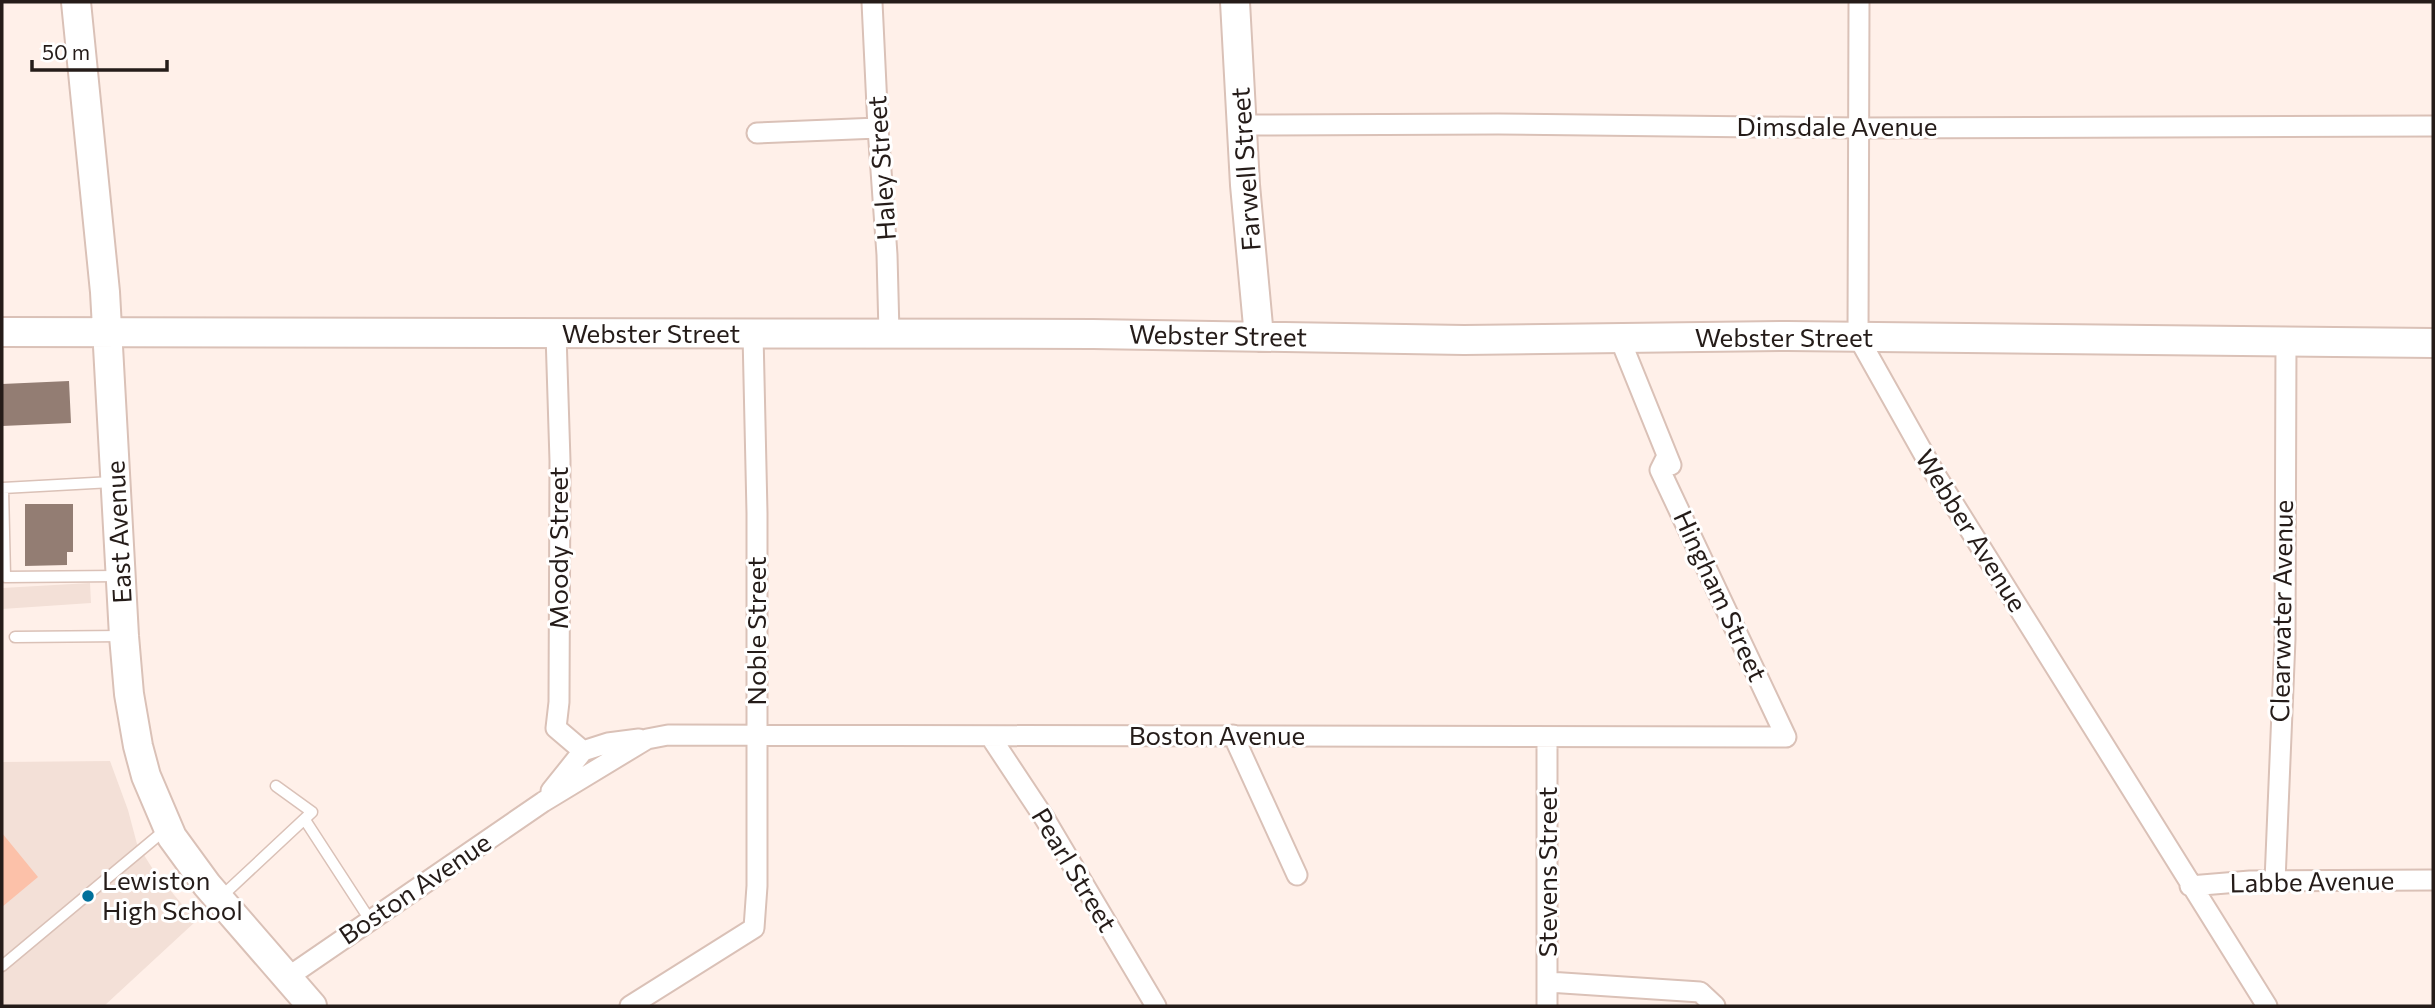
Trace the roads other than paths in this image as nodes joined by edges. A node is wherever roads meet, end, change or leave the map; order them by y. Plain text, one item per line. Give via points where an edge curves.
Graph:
1 (76, 2) edge
2 (872, 2) edge
3 (1235, 2) edge
4 (1859, 2) edge
5 (1241, 125) junction
6 (2433, 126) edge
7 (878, 128) junction
8 (1858, 128) junction
9 (757, 133) dead end
10 (2, 332) edge
11 (107, 333) junction
12 (889, 333) junction
13 (556, 334) junction
14 (754, 334) junction
15 (1259, 337) junction
16 (1858, 337) junction
17 (1620, 339) junction
18 (2286, 341) junction
19 (2433, 343) edge
20 (1667, 456) junction
21 (116, 481) junction
22 (1679, 484) dead end
23 (122, 576) junction
24 (15, 636) dead end
25 (124, 636) junction
26 (756, 734) junction
27 (1233, 735) junction
28 (990, 736) junction
29 (1547, 737) junction
30 (1786, 737) joint
31 (647, 739) junction
32 (583, 751) junction
33 (276, 786) dead end
34 (542, 802) junction
35 (305, 820) junction
36 (168, 828) junction
37 (1297, 875) dead end
38 (2433, 880) edge
39 (2275, 881) junction
40 (2190, 886) junction
41 (219, 899) junction
42 (370, 920) junction
43 (2, 966) edge
44 (288, 977) junction
45 (1548, 982) junction
46 (312, 1006) edge
47 (630, 1006) edge
48 (1156, 1006) edge
49 (1547, 1006) edge
50 (1715, 1006) edge
51 (2267, 1006) edge

1 - 11 main road, East Avenue
2 - 7 street, Haley Street
3 - 5 main road, Farwell Street
4 - 8 street, Webber Avenue
5 - 8 street, Dimsdale Avenue
5 - 15 main road, Farwell Street
6 - 8 street, Dimsdale Avenue
7 - 9 street
7 - 12 street, Haley Street
8 - 16 street, Webber Avenue
10 - 11 main road, Webster Street
11 - 13 main road, Webster Street
11 - 21 main road, East Avenue
12 - 14 main road, Webster Street
12 - 15 main road, Webster Street
13 - 14 main road, Webster Street
13 - 32 street, Moody Street via 560,461 556,728
14 - 26 street, Noble Street
15 - 17 main road, Webster Street
16 - 17 main road, Webster Street
16 - 18 main road, Webster Street
16 - 40 street, Webber Avenue via 1935,474
17 - 20 street
18 - 19 main road, Webster Street
18 - 39 street, Clearwater Avenue via 2285,639
20 - 22 street
20 - 30 street, Hingham Street via 1660,470
21 - 23 main road, East Avenue
21 - 23 lane via 3,488 5,577
23 - 25 main road, East Avenue
24 - 25 lane
25 - 36 main road, East Avenue via 138,746
26 - 28 street, Boston Avenue
26 - 31 street, Boston Avenue
26 - 47 street, Noble Street via 754,928
27 - 28 street, Boston Avenue
27 - 29 street, Boston Avenue
27 - 37 street
28 - 48 street, Pearl Street
29 - 30 street, Boston Avenue
29 - 45 street, Stevens Street
31 - 32 street, Boston Avenue
31 - 34 street, Boston Avenue
32 - 34 street, Boston Avenue
33 - 35 lane via 312,812
34 - 42 street, Boston Avenue
35 - 41 lane
35 - 42 lane
36 - 41 main road, East Avenue
36 - 43 lane
38 - 39 street, Labbe Avenue
39 - 40 street, Labbe Avenue
40 - 51 street, Webber Avenue
41 - 44 main road, East Avenue
42 - 44 street, Boston Avenue
44 - 46 main road, East Avenue
45 - 49 street, Stevens Street
45 - 50 street via 1700,992

